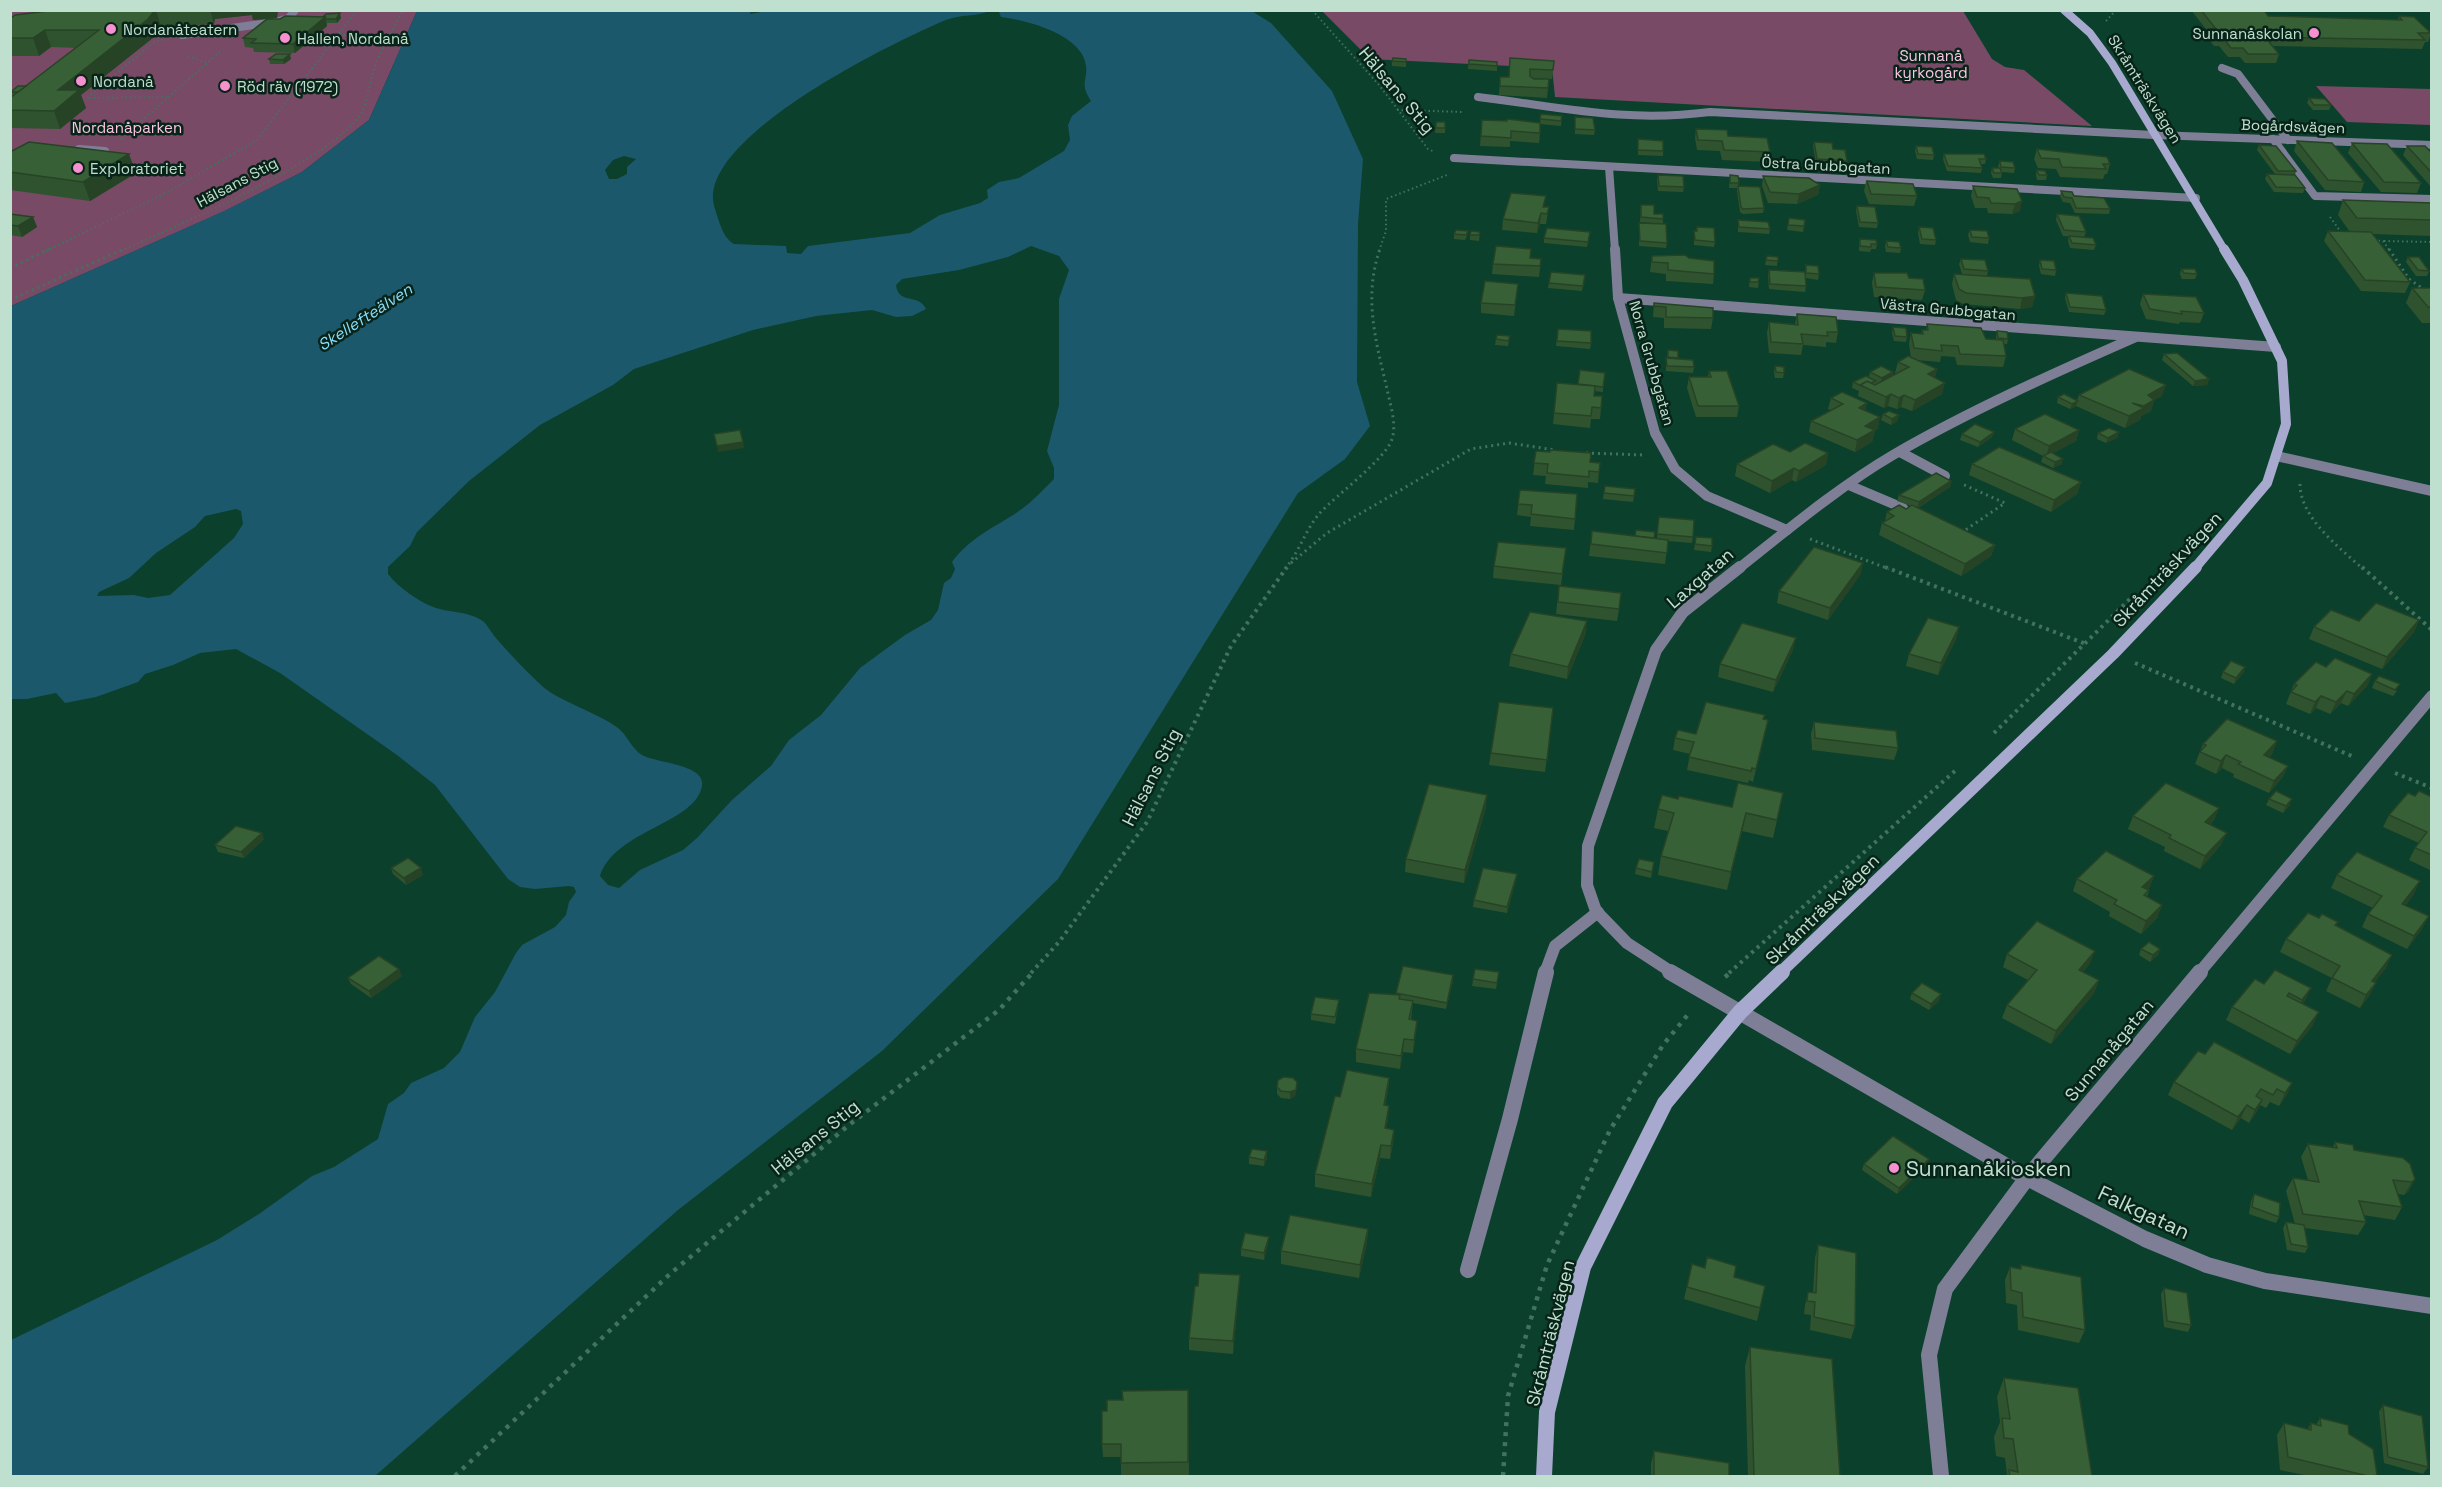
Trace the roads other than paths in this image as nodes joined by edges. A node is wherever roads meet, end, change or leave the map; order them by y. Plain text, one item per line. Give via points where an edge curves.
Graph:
1 (295, 10) edge
2 (2064, 10) edge
3 (182, 35) road end
4 (2222, 68) dead end
5 (1478, 97) dead end
6 (2154, 135) junction
7 (2273, 139) junction
8 (2288, 140) junction
9 (2432, 145) edge
10 (70, 149) edge
11 (105, 151) edge
12 (1454, 158) road end
13 (1609, 167) junction
14 (2196, 198) junction
15 (2432, 200) edge
16 (1618, 298) junction
17 (2136, 337) junction
18 (2276, 348) junction
19 (1900, 452) junction
20 (2276, 456) junction
21 (1945, 476) edge
22 (1851, 486) junction
23 (2432, 491) edge
24 (1903, 508) edge
25 (1787, 530) junction
26 (2432, 696) edge
27 (1598, 912) junction
28 (1740, 1012) junction
29 (2027, 1178) junction
30 (1468, 1270) dead end
31 (2432, 1306) edge
32 (1544, 1476) edge
33 (1941, 1476) edge

1 - 3 street via 289,18 245,28
2 - 6 main road, Skråmträskvägen via 2090,33
4 - 8 street via 2238,74
5 - 6 street, Bogårdsvägen via 1604,115 1664,117 1710,112
6 - 7 street, Bogårdsvägen
6 - 14 main road, Skråmträskvägen
7 - 8 street, Bogårdsvägen
7 - 15 street via 2315,196
8 - 9 street, Bogårdsvägen
10 - 11 street
12 - 13 street, Östra Grubbgatan
13 - 14 street, Östra Grubbgatan
13 - 16 street, Norra Grubbgatan
14 - 18 main road, Skråmträskvägen
16 - 17 street, Västra Grubbgatan
16 - 25 street, Norra Grubbgatan via 1655,433 1684,479 1707,496
17 - 18 street, Västra Grubbgatan
17 - 19 street, Laxgatan via 2032,383
18 - 20 main road, Skråmträskvägen via 2282,361 2286,423
19 - 21 street
19 - 22 street, Laxgatan
20 - 23 street
20 - 28 main road, Skråmträskvägen via 2267,483 2215,548 2113,654
22 - 24 street
22 - 25 street, Laxgatan
25 - 27 street, Laxgatan via 1683,612 1656,650 1588,846 1589,899
26 - 29 street, Sunnanågatan
27 - 28 street, Laxgatan via 1606,927 1643,956
27 - 30 street via 1555,946 1541,984
28 - 29 street, Falkgatan
28 - 32 main road, Skråmträskvägen via 1665,1103 1583,1268 1547,1412
29 - 31 street, Falkgatan via 2145,1239 2207,1264 2265,1281
29 - 33 street, Sunnanågatan via 1945,1288 1929,1355

